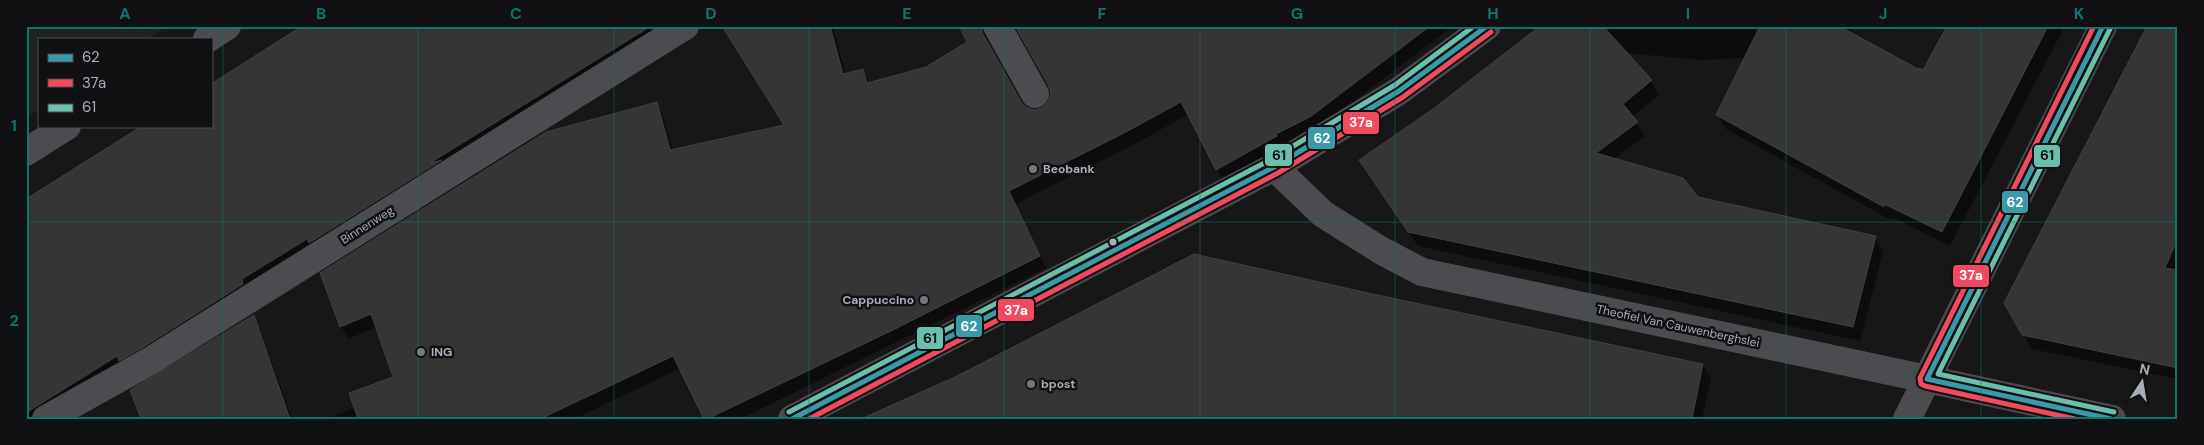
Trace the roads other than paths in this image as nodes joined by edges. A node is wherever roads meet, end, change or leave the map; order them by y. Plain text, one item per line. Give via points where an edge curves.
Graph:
1 (227, 26) edge
2 (684, 26) edge
3 (997, 26) edge
4 (1487, 26) edge
5 (2103, 26) edge
6 (209, 38) edge
7 (1035, 94) dead end
8 (64, 128) edge
9 (26, 152) edge
10 (1274, 167) junction
11 (1927, 379) junction
12 (46, 419) edge
13 (792, 419) edge
14 (1907, 419) edge
15 (2112, 419) edge

1 - 6 street
2 - 12 street, Binnenweg via 150,361
3 - 7 street
4 - 10 street via 1399,91
5 - 11 street
8 - 9 street
10 - 11 street, Theofiel Van Cauwenberghslei via 1323,214 1422,272
10 - 13 street
11 - 14 street
11 - 15 street, Theofiel Van Cauwenberghslei

